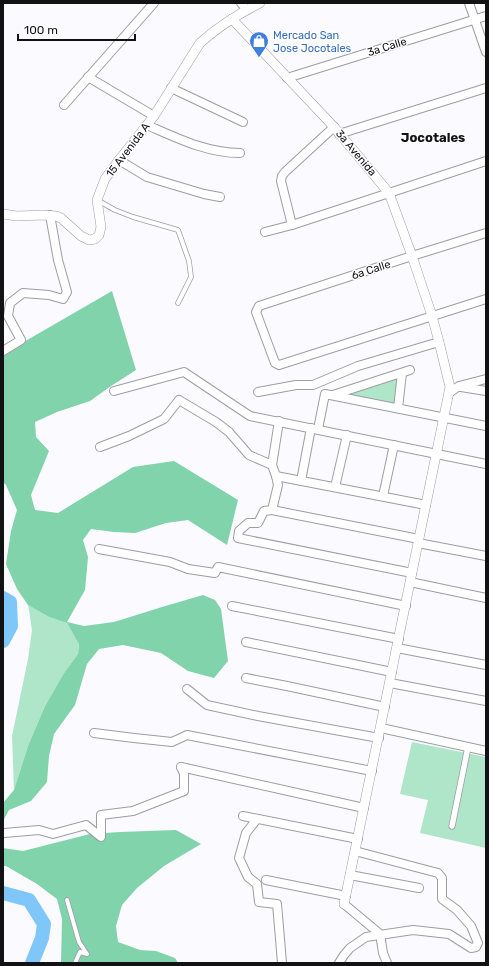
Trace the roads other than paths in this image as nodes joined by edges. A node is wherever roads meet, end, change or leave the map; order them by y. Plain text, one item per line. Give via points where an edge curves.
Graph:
1 (154, 3) edge
2 (260, 3) edge
3 (469, 3) edge
4 (244, 6) edge
5 (486, 16) edge
6 (232, 19) junction
7 (475, 20) junction
8 (486, 52) edge
9 (88, 77) junction
10 (287, 78) junction
11 (171, 88) junction
12 (486, 88) edge
13 (64, 105) dead end
14 (154, 116) junction
15 (243, 122) dead end
16 (147, 125) junction
17 (337, 130) junction
18 (240, 153) dead end
19 (119, 160) junction
20 (486, 161) edge
21 (389, 192) junction
22 (220, 196) dead end
23 (97, 200) junction
24 (3, 214) edge
25 (50, 215) junction
26 (292, 225) junction
27 (265, 232) dead end
28 (486, 233) edge
29 (412, 256) junction
30 (486, 299) edge
31 (178, 303) dead end
32 (432, 316) junction
33 (439, 342) junction
34 (3, 351) edge
35 (486, 379) edge
36 (460, 386) junction
37 (114, 391) dead end
38 (258, 392) dead end
39 (486, 392) edge
40 (449, 393) junction
41 (332, 396) junction
42 (398, 408) junction
43 (444, 418) junction
44 (279, 422) junction
45 (486, 426) edge
46 (315, 429) junction
47 (346, 435) junction
48 (394, 445) junction
49 (100, 448) dead end
50 (437, 454) junction
51 (486, 464) edge
52 (272, 465) junction
53 (276, 476) junction
54 (301, 480) junction
55 (335, 487) junction
56 (383, 496) junction
57 (426, 505) junction
58 (272, 510) junction
59 (419, 541) junction
60 (99, 549) dead end
61 (486, 556) edge
62 (411, 578) junction
63 (486, 598) edge
64 (232, 606) dead end
65 (406, 606) junction
66 (246, 642) dead end
67 (398, 644) junction
68 (486, 665) edge
69 (392, 672) junction
70 (246, 678) dead end
71 (390, 683) junction
72 (187, 689) dead end
73 (486, 701) edge
74 (385, 707) junction
75 (94, 733) dead end
76 (380, 733) junction
77 (468, 747) junction
78 (486, 751) edge
79 (372, 771) junction
80 (364, 808) junction
81 (243, 816) dead end
82 (258, 819) junction
83 (452, 826) dead end
84 (4, 833) dead end
85 (358, 839) junction
86 (355, 851) junction
87 (350, 874) junction
88 (266, 880) dead end
89 (419, 888) dead end
90 (67, 900) dead end
91 (345, 900) junction
92 (380, 934) junction
93 (75, 963) edge
94 (282, 963) edge
95 (339, 963) edge
96 (388, 963) edge

1 - 9 street
2 - 4 street, 15 Avenida A
3 - 7 street
4 - 6 street, 15 Avenida A
5 - 7 street, 3a Calle
6 - 10 street, 3a Avenida
6 - 11 street, 15 Avenida A via 200,43
7 - 8 street
7 - 10 street, 3a Calle
9 - 13 street
9 - 14 street
10 - 17 street, 3a Avenida
11 - 14 street, 15 Avenida A
11 - 15 street
12 - 17 street
14 - 16 street, 15 Avenida A
16 - 18 street via 212,150
16 - 19 street, 15 Avenida A
17 - 21 street, 3a Avenida
17 - 26 street via 282,176
19 - 22 street via 147,177 204,194
19 - 23 street, 15 Avenida A via 105,179
20 - 21 street
21 - 26 street
21 - 29 street, 3a Avenida
23 - 25 street, 15 Avenida A via 101,227 94,239 88,240 61,218
23 - 31 lane via 133,217 178,230 190,261 191,277
24 - 25 street, 15 Avenida A
25 - 34 street via 67,292 63,299 23,293 10,303 8,316 22,340
26 - 27 street
28 - 29 street, 6a Calle
29 - 32 street, 3a Avenida
29 - 32 street, 6a Calle via 259,306 256,312 275,364 279,365
30 - 32 street
32 - 33 street, 3a Avenida
33 - 38 street via 358,366 313,385 296,385
33 - 40 street, 3a Avenida via 450,387
35 - 36 street
36 - 39 street
36 - 40 street
37 - 44 street via 184,372 250,416
40 - 43 street, 3a Avenida
41 - 42 street
41 - 42 street via 406,371
41 - 46 street via 325,394
42 - 43 street
43 - 45 street
43 - 50 street, 3a Avenida
44 - 46 street
44 - 52 street
46 - 47 street
46 - 54 street
47 - 48 street
47 - 55 street
48 - 50 street
48 - 56 street
49 - 52 street via 164,419 179,400 229,432 249,455
50 - 51 street
50 - 57 street, 3a Avenida
52 - 53 street
53 - 54 street
53 - 58 street via 278,485
54 - 55 street
55 - 56 street
56 - 57 street
57 - 59 street, 3a Avenida
58 - 59 street
58 - 62 street via 264,511 258,523 248,523 239,531 238,538
59 - 61 street
59 - 62 street, 3a Avenida
60 - 65 street via 170,562 188,569 215,572 218,567
62 - 63 street
62 - 65 street, 3a Avenida
64 - 67 street
65 - 67 street, 3a Avenida
66 - 69 street
67 - 68 street
67 - 69 street, 3a Avenida
69 - 71 street, 3a Avenida
70 - 74 street
71 - 73 street
71 - 74 street, 3a Avenida
72 - 76 street via 207,705 258,716
74 - 76 street, 3a Avenida
75 - 79 street via 172,742 186,735
76 - 77 street
76 - 79 street, 3a Avenida
77 - 78 street
77 - 83 street
79 - 80 street, 3a Avenida
80 - 84 street via 181,767 184,774 184,791 133,811 101,815 101,837 86,825 53,834 39,830
80 - 85 street, 3a Avenida
81 - 82 street
82 - 85 street
82 - 94 street via 246,834 239,858 248,878 257,884 259,902 277,904
85 - 86 street, 3a Avenida
86 - 87 street, 3a Avenida
86 - 92 street via 438,873 442,878 442,899 457,910 471,926 478,943 476,948 471,948 449,934 413,930
87 - 89 street
87 - 91 street, 3a Avenida
88 - 91 street
90 - 93 lane via 78,942 87,954 80,952
91 - 92 street
92 - 95 street via 366,936 360,940 347,951
92 - 96 street via 383,954

